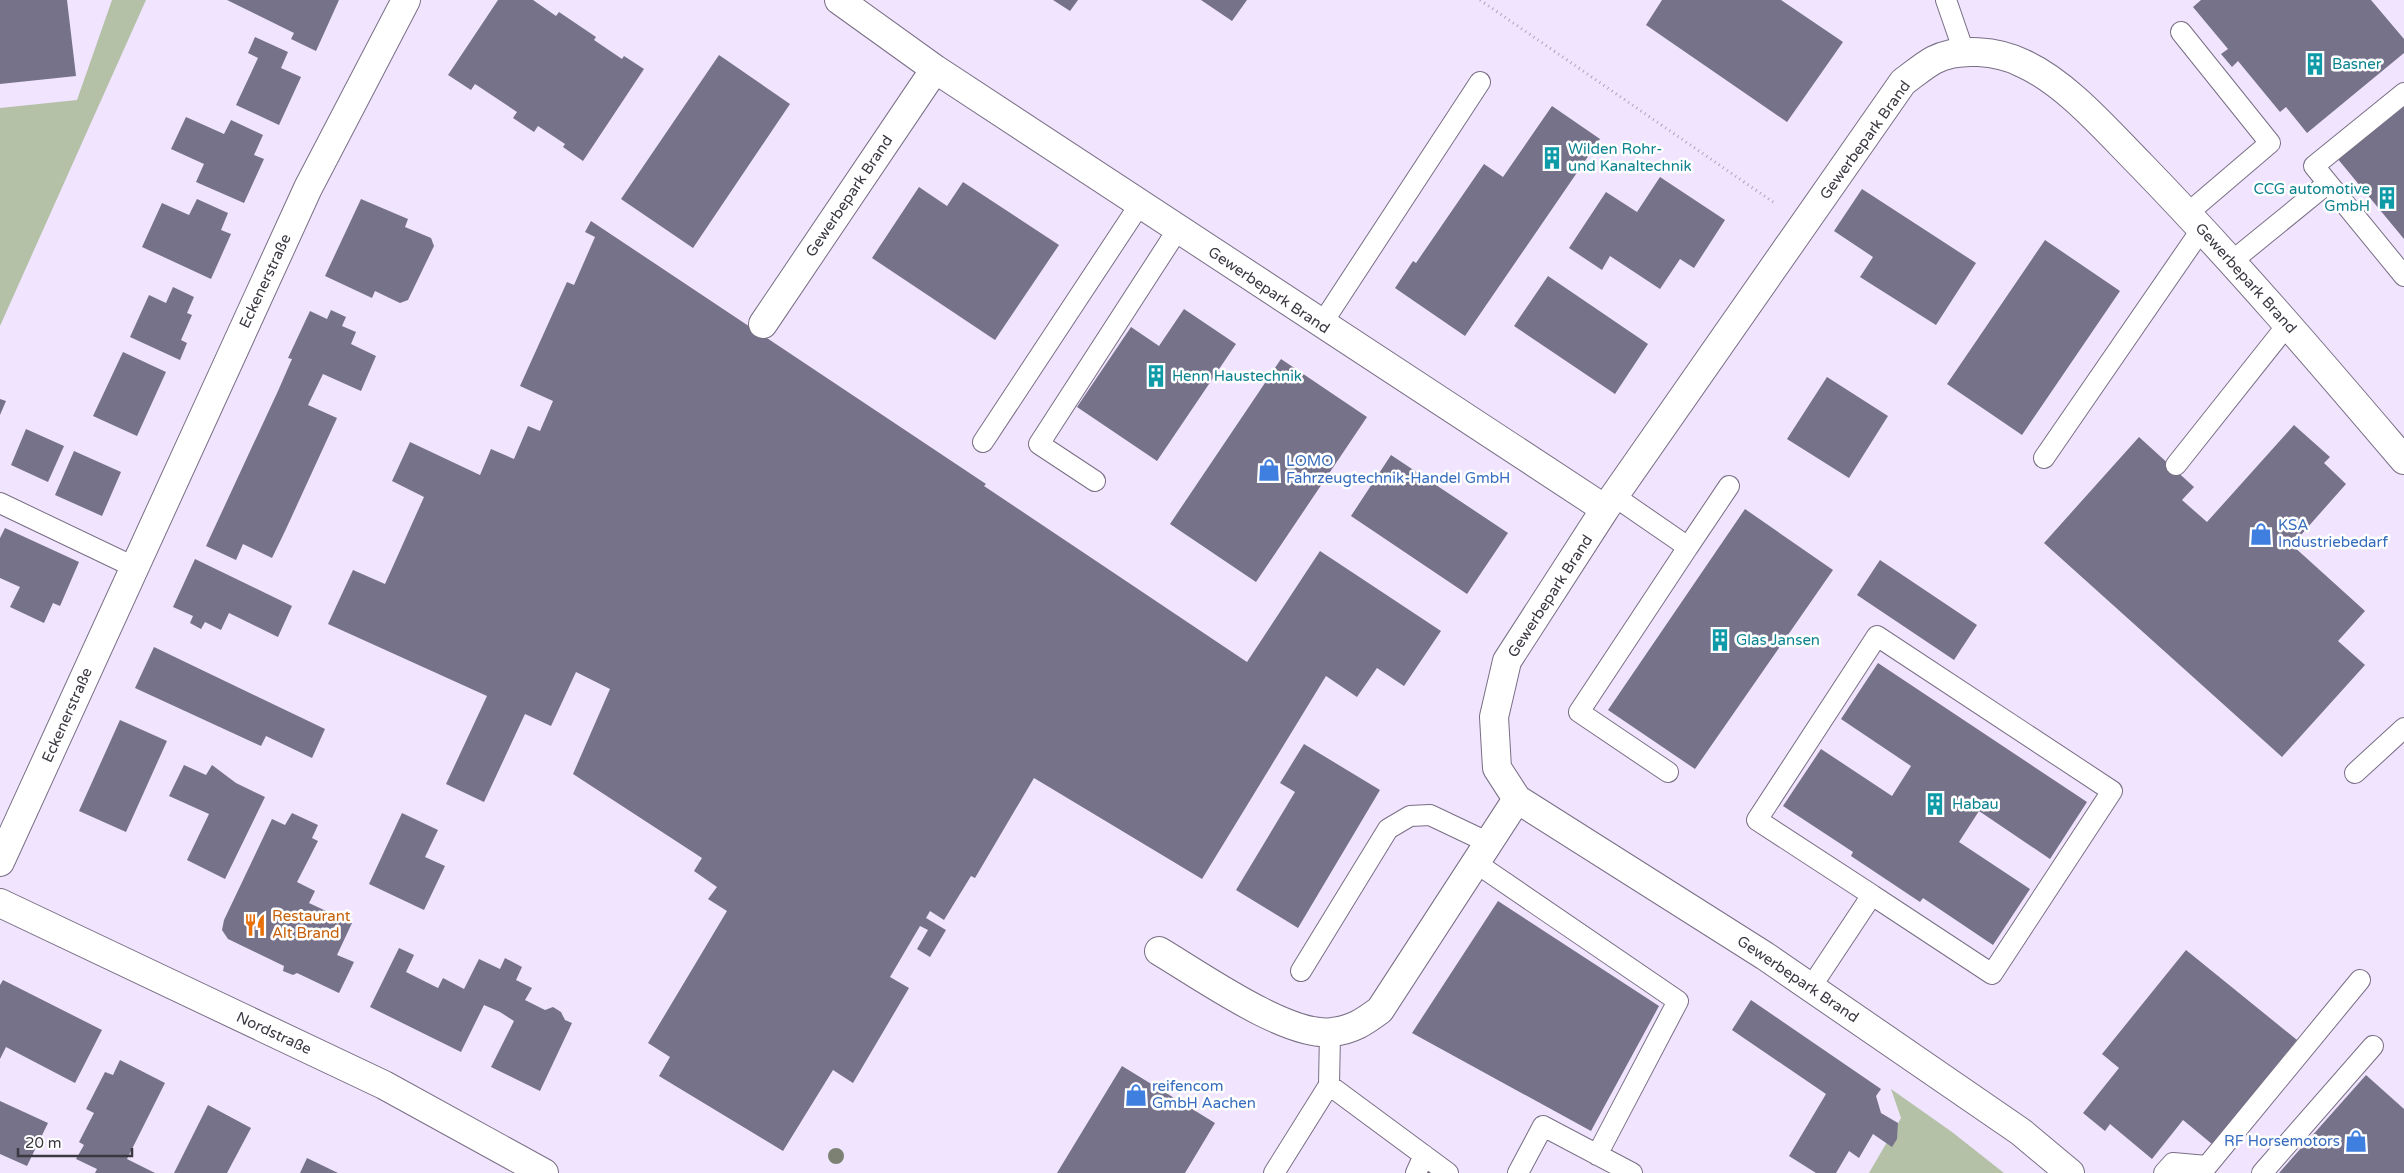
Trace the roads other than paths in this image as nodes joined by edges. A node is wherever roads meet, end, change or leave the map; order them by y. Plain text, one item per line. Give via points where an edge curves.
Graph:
1 (406, 0) edge
2 (1946, 0) edge
3 (852, 4) edge
4 (2181, 32) dead end
5 (1964, 52) junction
6 (934, 69) junction
7 (1480, 82) dead end
8 (2404, 93) edge
9 (2328, 183) junction
10 (1140, 204) junction
11 (2194, 222) junction
12 (1178, 230) junction
13 (2232, 262) junction
14 (2404, 276) edge
15 (763, 324) dead end
16 (2288, 324) junction
17 (1321, 325) junction
18 (983, 442) dead end
19 (2044, 458) dead end
20 (2404, 460) edge
21 (2176, 465) dead end
22 (1096, 481) dead end
23 (1729, 486) dead end
24 (0, 503) edge
25 (1610, 503) junction
26 (1688, 547) junction
27 (134, 567) junction
28 (2404, 728) edge
29 (1668, 772) dead end
30 (2355, 773) dead end
31 (1517, 799) junction
32 (1482, 853) junction
33 (0, 862) edge
34 (1872, 895) junction
35 (0, 903) edge
36 (1159, 951) dead end
37 (1301, 971) dead end
38 (2360, 980) dead end
39 (1811, 987) junction
40 (1330, 1033) junction
41 (2373, 1046) dead end
42 (1329, 1085) junction
43 (1597, 1155) junction
44 (1420, 1164) edge
45 (544, 1173) edge
46 (1274, 1173) edge
47 (1448, 1173) edge
48 (1518, 1173) edge
49 (1632, 1173) edge
50 (2070, 1173) edge
51 (2164, 1173) edge
52 (2262, 1173) edge

1 - 27 street, Eckenerstraße via 308,188
2 - 5 lane
3 - 6 street, Gewerbepark Brand
4 - 11 lane via 2270,143
5 - 11 street, Gewerbepark Brand via 1996,54 2023,63 2046,78 2082,105
5 - 25 street, Gewerbepark Brand via 1935,59 1903,82
6 - 10 street, Gewerbepark Brand
6 - 15 street, Gewerbepark Brand
7 - 17 lane
8 - 9 lane via 2314,166
9 - 13 lane
9 - 14 lane
10 - 12 street, Gewerbepark Brand
10 - 18 lane
11 - 13 street, Gewerbepark Brand
11 - 19 lane
12 - 17 street, Gewerbepark Brand
12 - 22 lane via 1039,444
13 - 16 street, Gewerbepark Brand
16 - 20 street, Gewerbepark Brand
16 - 21 lane
17 - 25 street, Gewerbepark Brand
23 - 26 lane
24 - 27 lane
25 - 26 lane
25 - 31 street, Gewerbepark Brand via 1508,661 1494,717 1497,768
26 - 29 lane via 1579,712
27 - 33 street, Eckenerstraße
28 - 30 lane
31 - 32 street
31 - 39 street, Gewerbepark Brand
32 - 37 lane via 1430,815 1410,816 1388,829
32 - 40 street via 1380,1010 1356,1027
32 - 43 lane via 1678,1001
34 - 34 lane via 1992,974 2112,791 1877,636 1757,820
34 - 39 lane
35 - 45 street, Nordstraße via 384,1085
36 - 40 street via 1266,1014 1306,1030
38 - 51 lane via 2207,1166 2173,1163
39 - 50 street, Gewerbepark Brand via 2021,1132
40 - 42 lane
41 - 52 lane
42 - 44 lane
42 - 46 lane
43 - 48 lane via 1543,1126
43 - 49 lane
44 - 47 lane

